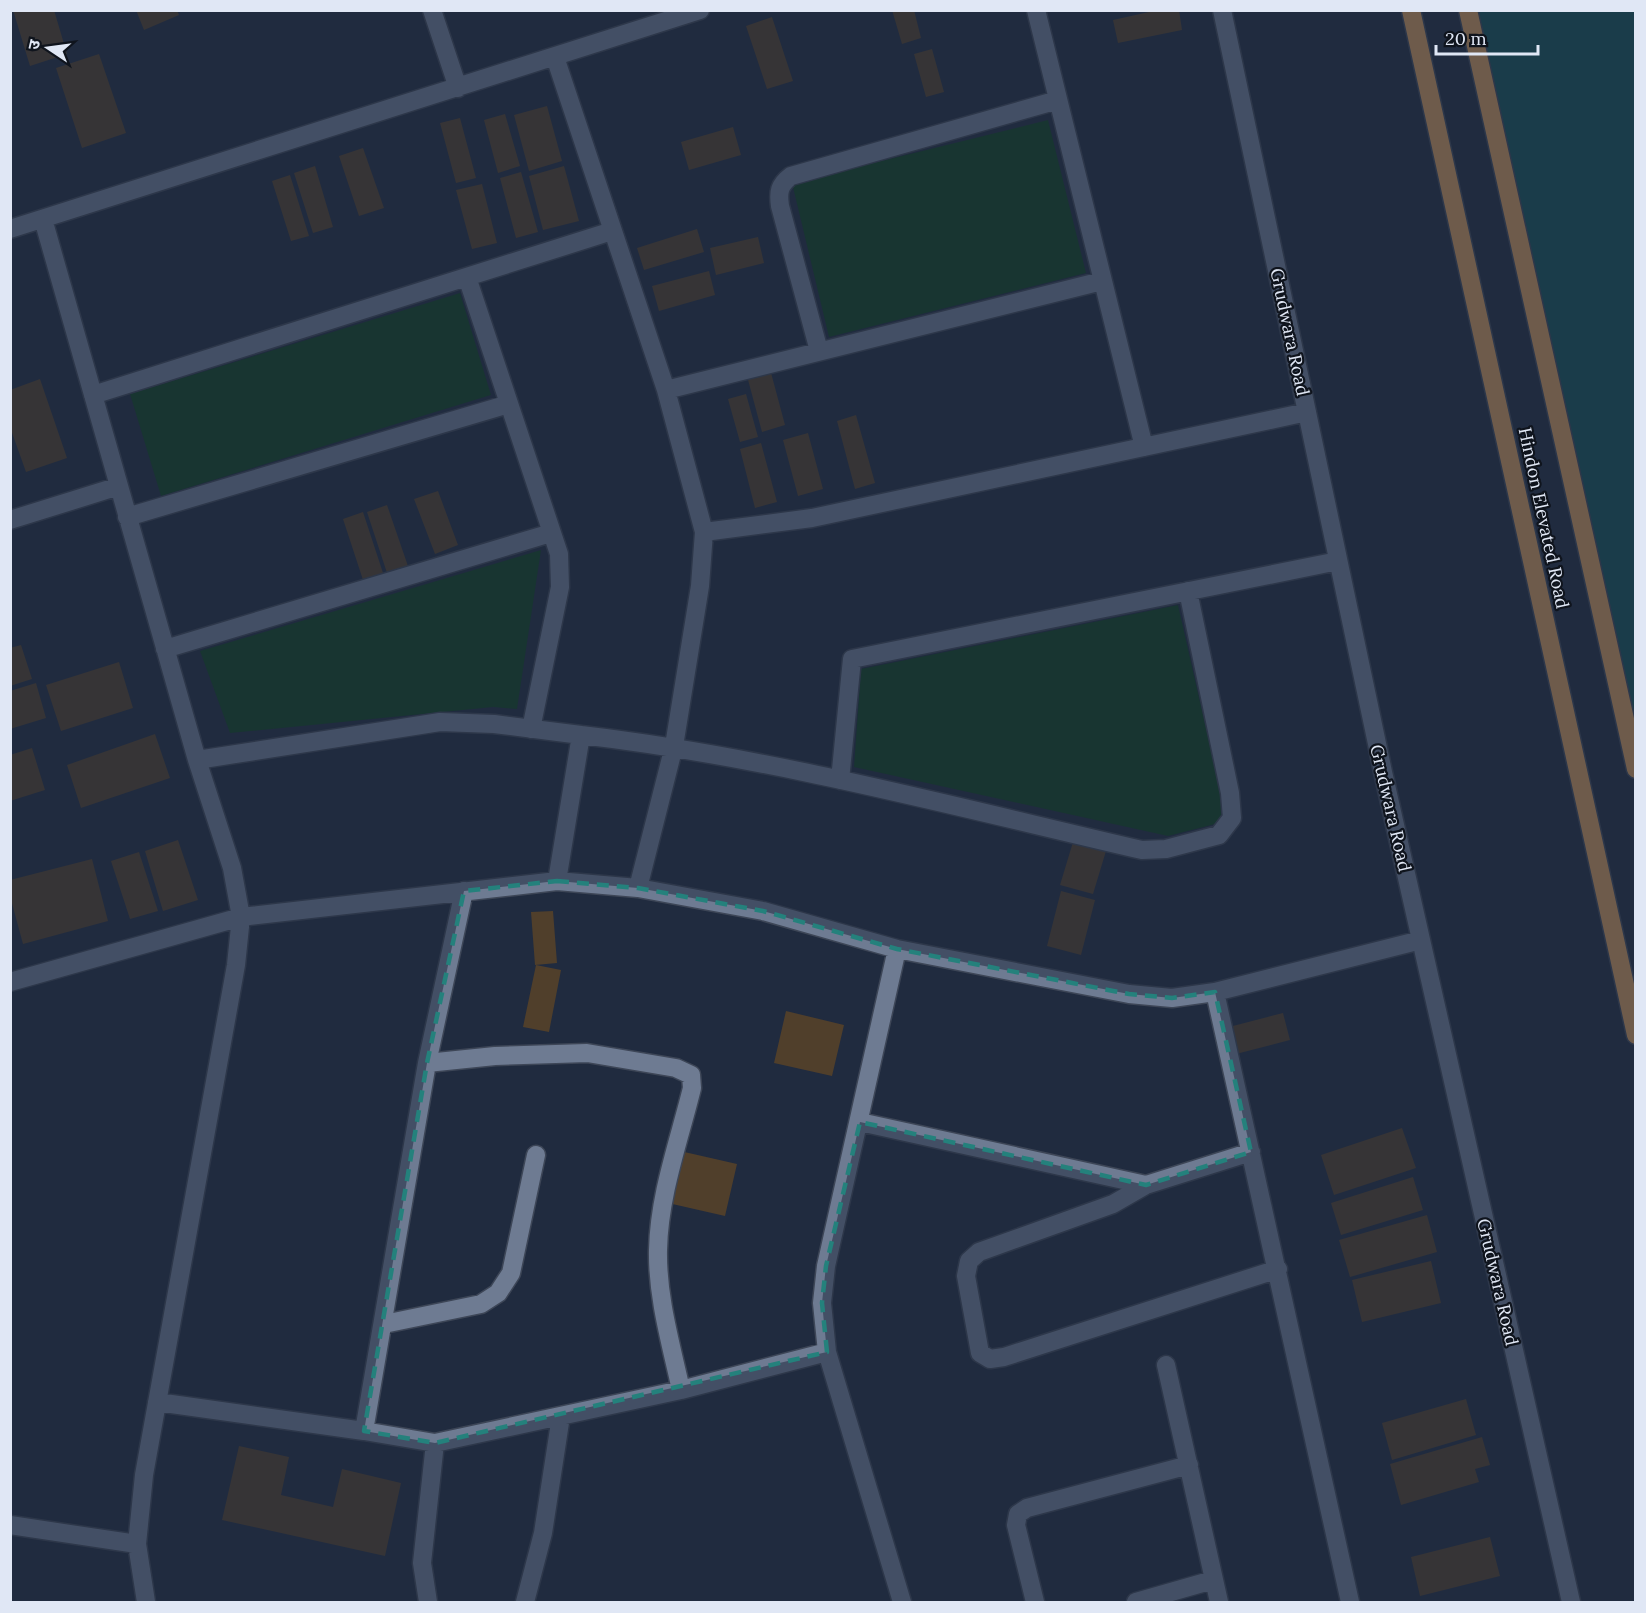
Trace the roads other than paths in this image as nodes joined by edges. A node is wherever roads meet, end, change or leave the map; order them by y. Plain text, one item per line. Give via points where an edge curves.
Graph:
1 (432, 10) edge
2 (700, 10) edge
3 (1035, 10) edge
4 (1222, 10) edge
5 (1411, 10) edge
6 (1468, 10) edge
7 (673, 15) edge
8 (555, 57) junction
9 (458, 88) junction
10 (1058, 100) junction
11 (43, 219) junction
12 (10, 229) edge
13 (612, 231) junction
14 (467, 277) junction
15 (1102, 281) junction
16 (819, 351) junction
17 (666, 390) junction
18 (93, 395) junction
19 (509, 404) junction
20 (1307, 412) junction
21 (1144, 447) junction
22 (119, 486) junction
23 (128, 517) junction
24 (10, 520) edge
25 (704, 532) junction
26 (551, 533) junction
27 (1338, 561) junction
28 (1188, 591) junction
29 (165, 649) junction
30 (531, 729) junction
31 (581, 735) junction
32 (674, 746) junction
33 (197, 760) junction
34 (1635, 770) edge
35 (840, 780) junction
36 (557, 881) junction
37 (638, 888) junction
38 (464, 891) junction
39 (241, 917) junction
40 (1421, 940) junction
41 (897, 950) junction
42 (10, 982) edge
43 (1215, 993) junction
44 (1635, 1035) edge
45 (427, 1063) junction
46 (860, 1122) junction
47 (1251, 1152) junction
48 (536, 1155) dead end
49 (1146, 1185) junction
50 (1278, 1269) junction
51 (384, 1324) junction
52 (827, 1352) junction
53 (1166, 1365) dead end
54 (681, 1390) junction
55 (157, 1402) junction
56 (561, 1416) junction
57 (364, 1431) junction
58 (435, 1443) junction
59 (1189, 1465) junction
60 (10, 1525) edge
61 (137, 1544) junction
62 (1213, 1580) junction
63 (146, 1602) edge
64 (428, 1602) edge
65 (525, 1602) edge
66 (902, 1602) edge
67 (1035, 1602) edge
68 (1136, 1602) edge
69 (1219, 1602) edge
70 (1350, 1602) edge
71 (1571, 1602) edge

1 - 9 street
2 - 7 street
3 - 10 street
4 - 20 street, Grudwara Road
5 - 44 highway, Hindon Elevated Road
6 - 34 highway, Hindon Elevated Road
7 - 8 street
8 - 9 street
8 - 13 street
9 - 11 street
10 - 15 street
10 - 16 street via 791,176 782,183 778,193 780,206
11 - 12 street
11 - 18 street
13 - 14 street
13 - 17 street
14 - 18 street
14 - 19 street
15 - 16 street
15 - 21 street
16 - 17 street
17 - 25 street
18 - 22 street
19 - 23 street
19 - 26 street
20 - 21 street
20 - 27 street, Grudwara Road
21 - 25 street via 812,518
22 - 23 street
22 - 24 street
23 - 29 street
25 - 32 street via 700,586
26 - 29 street
26 - 30 street via 559,554 560,586
27 - 28 street
27 - 40 street, Grudwara Road
28 - 35 street via 852,659
28 - 35 street via 1230,793 1232,818 1219,835 1166,849 1142,850
29 - 33 street
30 - 31 street
30 - 33 street via 440,722
31 - 32 street
31 - 36 street
32 - 35 street
32 - 37 street
33 - 39 street via 232,868
36 - 37 street
36 - 38 street
37 - 41 street via 763,910
38 - 39 street
38 - 45 street
39 - 42 street
39 - 55 street via 236,965
40 - 43 street
40 - 71 street, Grudwara Road
41 - 43 street via 1129,994 1172,998
41 - 46 street
43 - 47 street
45 - 51 street
45 - 54 street via 587,1053 676,1068 691,1075 692,1088 661,1213 658,1251 661,1296
46 - 49 street
46 - 52 street via 826,1266 822,1303
47 - 49 street
47 - 50 street
48 - 51 street via 511,1273 498,1293 481,1304
49 - 50 street via 1113,1204 979,1252 969,1262 966,1276 980,1353 990,1359 1004,1358
50 - 70 street
51 - 57 street
52 - 54 street
52 - 66 street
53 - 59 street
54 - 56 street
55 - 57 street
55 - 61 street
56 - 58 street
56 - 65 street via 543,1533
57 - 58 street
58 - 64 street via 422,1563
59 - 62 street
59 - 67 street via 1027,1508 1018,1514 1016,1525
60 - 61 street
61 - 63 street
62 - 68 street
62 - 69 street

